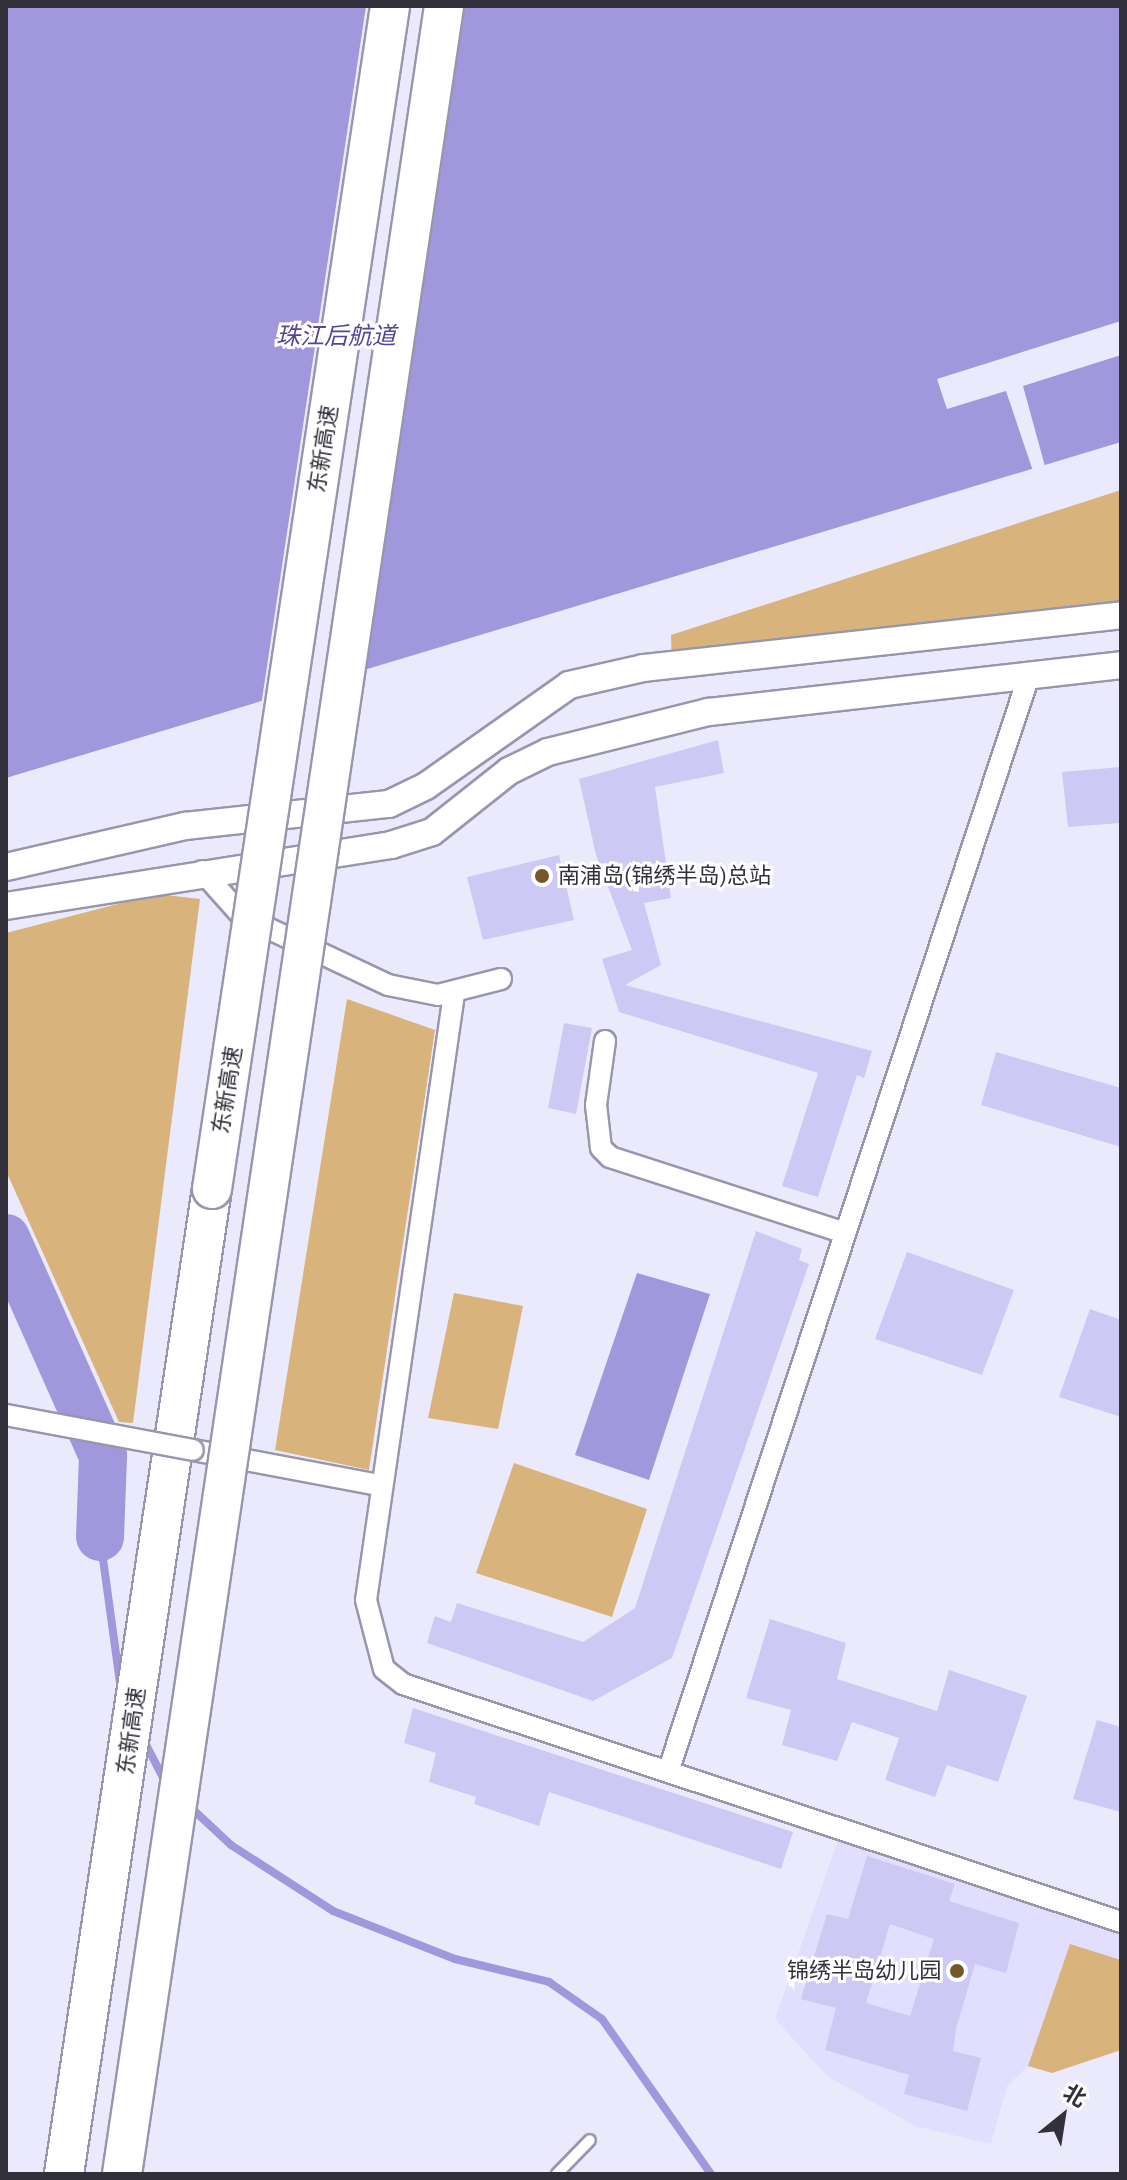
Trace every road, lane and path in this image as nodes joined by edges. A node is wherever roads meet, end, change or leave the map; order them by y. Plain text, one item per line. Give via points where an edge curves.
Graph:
1 (390, 6) edge
2 (444, 6) edge
3 (1121, 615) edge
4 (1121, 665) edge
5 (1029, 675) junction
6 (6, 867) edge
7 (202, 871) junction
8 (6, 906) edge
9 (501, 979) dead end
10 (454, 994) junction
11 (605, 1041) dead end
12 (845, 1233) junction
13 (6, 1415) edge
14 (379, 1485) junction
15 (668, 1772) junction
16 (1121, 1922) edge
17 (590, 2140) dead end
18 (64, 2174) edge
19 (122, 2174) edge
20 (557, 2174) edge

1 - 18 highway, 东新高速, bridge
2 - 19 highway, bridge
3 - 6 street via 644,668 569,685 426,786 389,804 185,826
4 - 5 street
5 - 7 street via 709,712 548,752 509,771 432,832 405,841
5 - 12 street
7 - 8 street
7 - 10 street via 242,916 274,935 388,985
9 - 10 street
10 - 14 street
11 - 12 street via 596,1105 601,1148 610,1157
12 - 15 street
13 - 14 street, bridge
14 - 15 street via 366,1600 384,1669 403,1684
15 - 16 street
17 - 20 lane

